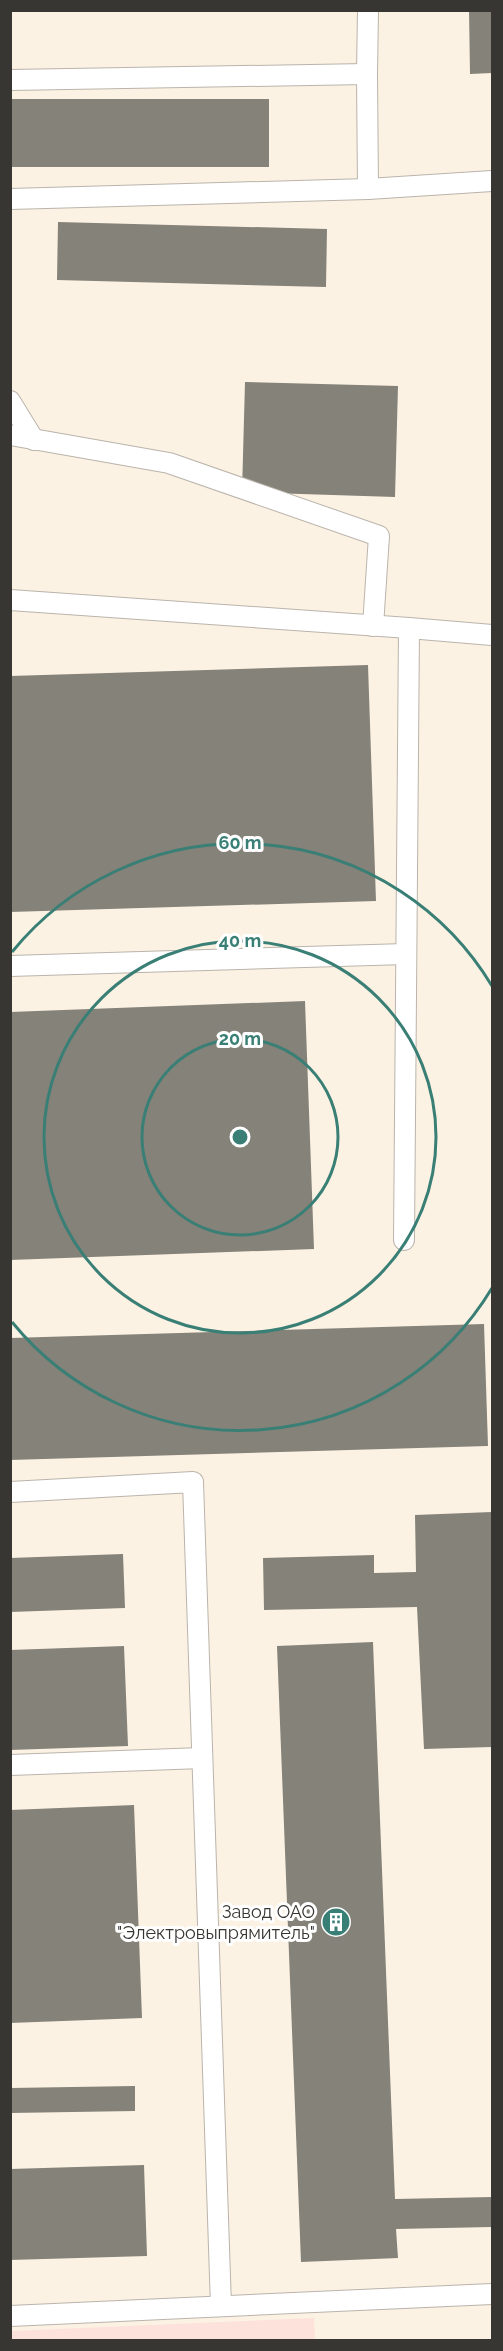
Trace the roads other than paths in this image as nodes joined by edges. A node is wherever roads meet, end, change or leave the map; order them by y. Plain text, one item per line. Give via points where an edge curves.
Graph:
1 (368, 10) edge
2 (368, 74) junction
3 (10, 80) edge
4 (492, 181) edge
5 (368, 189) junction
6 (10, 199) edge
7 (10, 401) edge
8 (10, 435) edge
9 (34, 440) junction
10 (10, 600) edge
11 (373, 626) junction
12 (409, 628) junction
13 (492, 634) edge
14 (406, 954) junction
15 (10, 966) edge
16 (404, 1240) dead end
17 (10, 1491) edge
18 (202, 1758) junction
19 (10, 1765) edge
20 (492, 2294) edge
21 (221, 2306) junction
22 (10, 2316) edge

1 - 2 lane
2 - 3 lane
2 - 5 lane
4 - 5 lane
5 - 6 lane
7 - 9 lane
8 - 9 lane
9 - 11 lane via 169,463 379,536
10 - 11 lane
11 - 12 lane
12 - 13 lane
12 - 14 lane
14 - 15 lane
14 - 16 lane
17 - 18 lane via 193,1482
18 - 19 lane
18 - 21 lane
20 - 21 lane
21 - 22 lane

